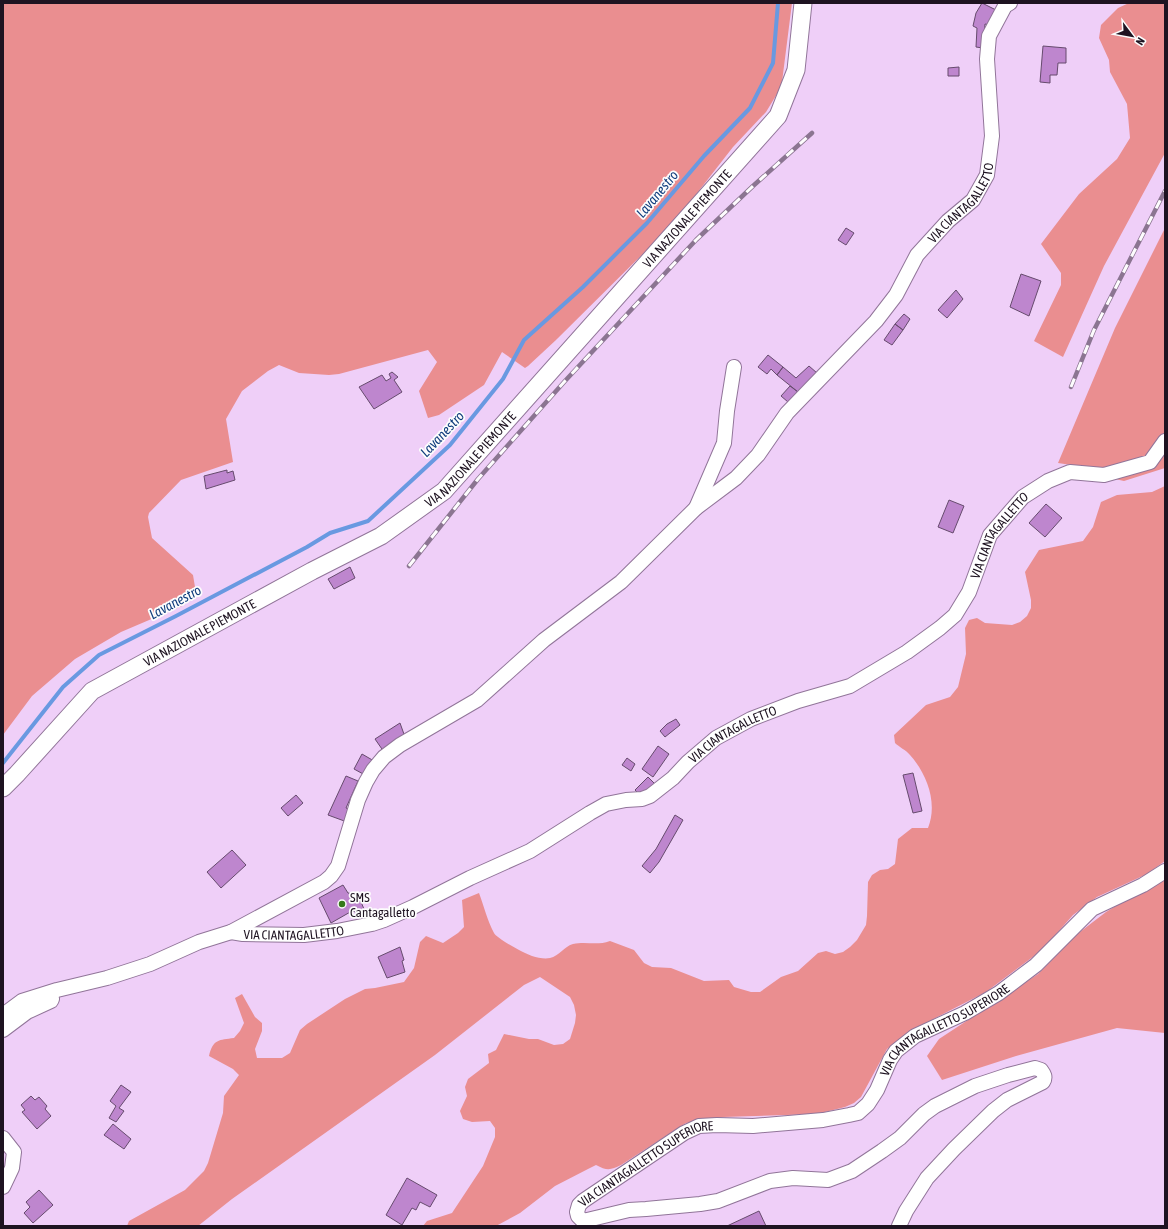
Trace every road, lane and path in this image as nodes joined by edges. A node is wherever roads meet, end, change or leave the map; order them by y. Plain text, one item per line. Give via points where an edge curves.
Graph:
1 (803, 3) edge
2 (1010, 3) edge
3 (734, 367) dead end
4 (1165, 442) edge
5 (696, 508) junction
6 (3, 788) edge
7 (1165, 870) edge
8 (231, 932) junction
9 (57, 990) junction
10 (3, 1015) edge
11 (3, 1030) edge
12 (3, 1138) edge
13 (3, 1187) edge
14 (899, 1226) edge

1 - 6 main road, VIA NAZIONALE PIEMONTE via 796,70 778,116 444,490 381,536 92,691
2 - 5 street, VIA CIANTAGALLETTO via 1005,6 989,36 987,59 992,136 987,175 973,200 948,221 917,255 896,295 876,321 787,413 758,454 736,478
3 - 5 street, VIA CIANTAGALLETTO via 724,443
4 - 8 street, VIA CIANTAGALLETTO via 1150,462 1104,475 1070,472 1048,481 1023,497 990,535 969,592 955,615 940,628 907,652 850,686 758,716 716,738 650,796 606,804 530,851 372,924 337,932 304,935
5 - 8 street, VIA CIANTAGALLETTO via 621,582 544,640 477,700 384,757 366,782 338,866 331,876 318,886
7 - 14 street, VIA CIANTAGALLETTO SUPERIORE via 1143,885 1092,909 1036,965 1000,993 916,1036 896,1051 877,1090 858,1113 823,1120 773,1125 699,1126 684,1133 595,1192 579,1205 577,1212 583,1221 629,1210 684,1206 718,1200 770,1181 793,1178 828,1180 852,1171 882,1151 935,1106 975,1086 1035,1068 1041,1070 1045,1079 1043,1082 993,1110 932,1172
8 - 9 street, VIA CIANTAGALLETTO via 107,978
9 - 10 street, VIA CIANTAGALLETTO via 22,1002
9 - 11 street via 51,1001 27,1012
12 - 13 street via 14,1152 12,1168

